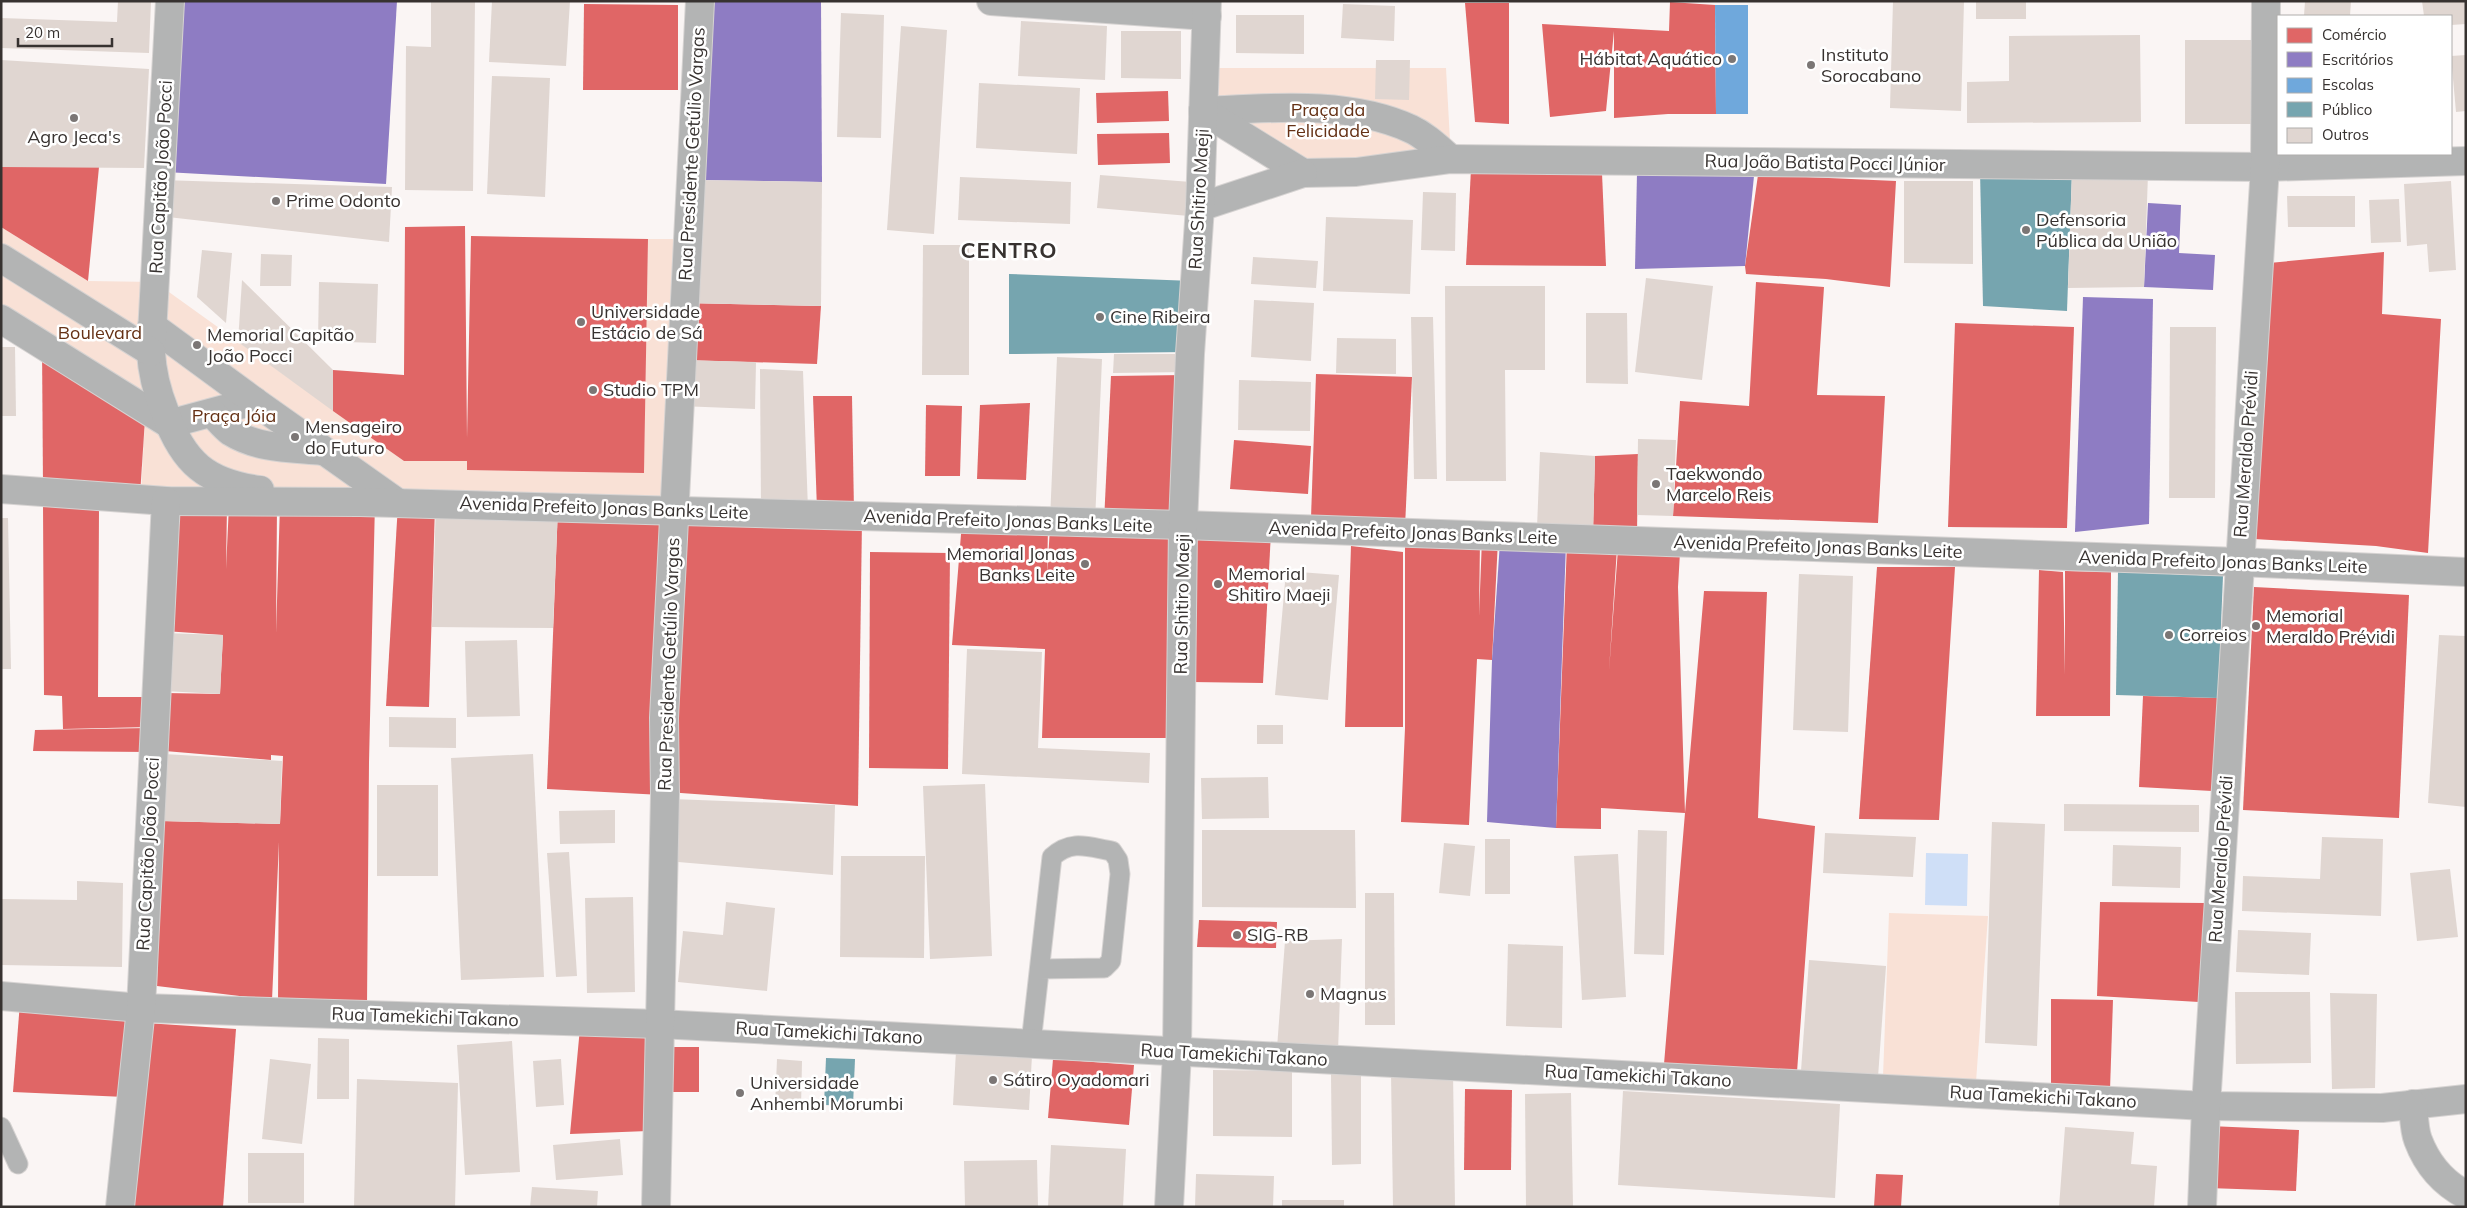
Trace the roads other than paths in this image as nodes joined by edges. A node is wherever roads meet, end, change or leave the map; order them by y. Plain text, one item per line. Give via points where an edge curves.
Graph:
1 (170, 1) edge
2 (700, 1) edge
3 (991, 1) edge
4 (2266, 1) edge
5 (1207, 9) edge
6 (1203, 111) junction
7 (1451, 159) junction
8 (2466, 161) edge
9 (2265, 167) junction
10 (1303, 174) junction
11 (1200, 207) junction
12 (1, 258) edge
13 (1, 318) edge
14 (152, 339) junction
15 (254, 402) junction
16 (212, 413) junction
17 (169, 424) junction
18 (325, 451) junction
19 (1, 489) edge
20 (166, 501) junction
21 (360, 502) junction
22 (398, 503) junction
23 (673, 510) junction
24 (1183, 525) junction
25 (2239, 562) junction
26 (2466, 572) edge
27 (1040, 969) junction
28 (1, 996) edge
29 (141, 1008) junction
30 (659, 1024) junction
31 (1031, 1044) junction
32 (1177, 1052) junction
33 (2466, 1099) edge
34 (2413, 1104) junction
35 (2206, 1106) junction
36 (1, 1127) edge
37 (18, 1164) dead end
38 (2466, 1195) edge
39 (120, 1207) edge
40 (656, 1207) edge
41 (1169, 1207) edge
42 (2202, 1207) edge

1 - 14 street, Rua Capitão João Pocci
2 - 23 street, Rua Presidente Getúlio Vargas
3 - 5 street
4 - 9 street, Rua Meraldo Prévidi
5 - 6 street, Rua Shitiro Maeji
6 - 7 street via 1284,108 1364,115 1412,130
6 - 10 street
6 - 11 street, Rua Shitiro Maeji
7 - 9 street, Rua João Batista Pocci Júnior
7 - 10 street, Rua João Batista Pocci Júnior via 1356,172
8 - 9 street, Rua João Batista Pocci Júnior
9 - 25 street, Rua Meraldo Prévidi
10 - 11 street, Rua João Batista Pocci Júnior
11 - 24 street, Rua Shitiro Maeji
12 - 14 street
13 - 17 street
14 - 15 street
14 - 17 street, Avenida Prefeito Jonas Banks Leite via 152,370
15 - 16 street
15 - 18 street
16 - 17 street
16 - 18 street via 230,431 248,440 265,445
17 - 21 street, Avenida Prefeito Jonas Banks Leite via 188,458 227,483 244,488
18 - 22 street
19 - 20 street, Avenida Prefeito Jonas Banks Leite
20 - 21 street, Avenida Prefeito Jonas Banks Leite
20 - 29 street, Rua Capitão João Pocci
21 - 22 street, Avenida Prefeito Jonas Banks Leite
22 - 23 street, Avenida Prefeito Jonas Banks Leite
23 - 24 street, Avenida Prefeito Jonas Banks Leite
23 - 30 street, Rua Presidente Getúlio Vargas via 664,718
24 - 25 street, Avenida Prefeito Jonas Banks Leite
24 - 32 street, Rua Shitiro Maeji
25 - 26 street, Avenida Prefeito Jonas Banks Leite
25 - 35 street, Rua Meraldo Prévidi
27 - 27 lane via 1052,857 1061,848 1075,844 1112,851 1118,860 1120,874 1111,961 1104,968
27 - 31 lane
28 - 29 street, Rua Tamekichi Takano
29 - 30 street, Rua Tamekichi Takano
29 - 39 street, Rua Capitão João Pocci
30 - 31 street, Rua Tamekichi Takano
30 - 40 street, Rua Presidente Getúlio Vargas
31 - 32 street, Rua Tamekichi Takano
32 - 35 street, Rua Tamekichi Takano
32 - 41 street, Rua Shitiro Maeji
33 - 34 street, Rua Tamekichi Takano
34 - 35 street, Rua Tamekichi Takano via 2356,1108
34 - 38 street via 2417,1138 2431,1166 2448,1186
35 - 42 street, Rua Meraldo Prévidi
36 - 37 lane

